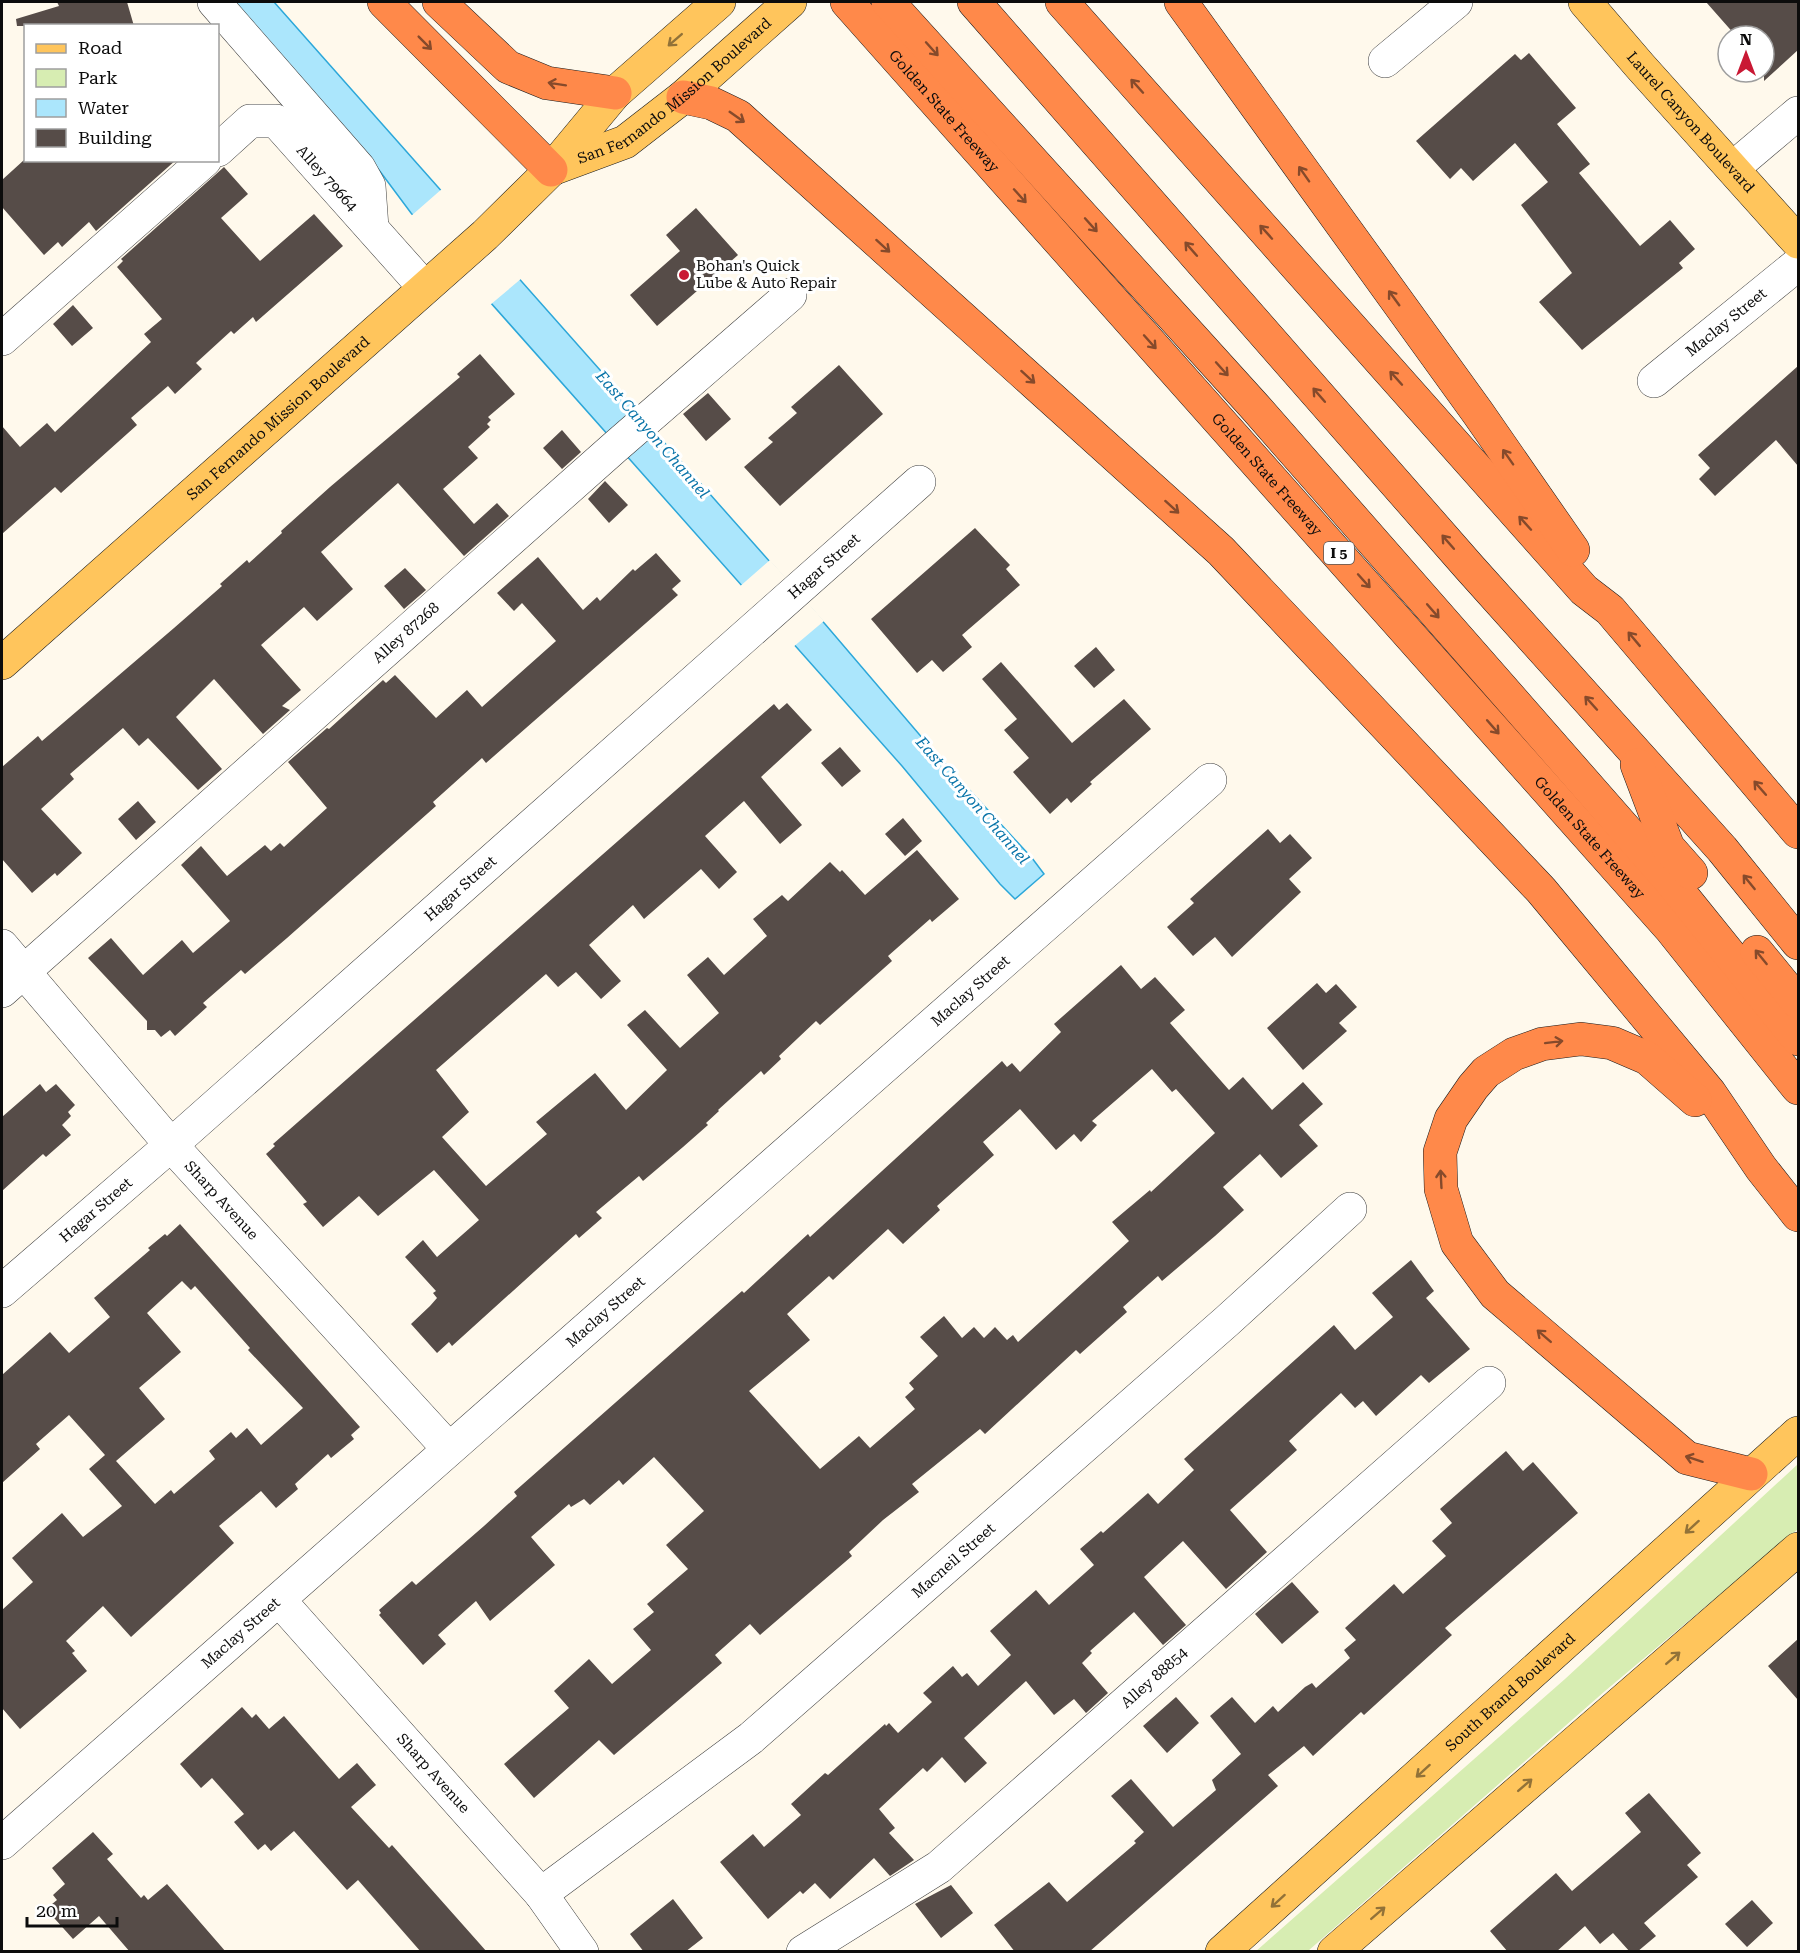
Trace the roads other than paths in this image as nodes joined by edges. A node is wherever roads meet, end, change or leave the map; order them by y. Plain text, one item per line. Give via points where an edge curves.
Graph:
1 (214, 2) edge
2 (384, 2) edge
3 (439, 2) edge
4 (719, 2) edge
5 (790, 2) edge
6 (841, 2) edge
7 (847, 2) edge
8 (974, 2) edge
9 (1062, 2) edge
10 (1181, 2) edge
11 (1456, 2) edge
12 (1585, 2) edge
13 (883, 12) edge
14 (1385, 61) dead end
15 (615, 93) junction
16 (683, 98) junction
17 (1798, 113) edge
18 (219, 149) edge
19 (203, 162) edge
20 (1733, 168) junction
21 (551, 170) junction
22 (372, 228) junction
23 (1798, 242) edge
24 (1798, 264) edge
25 (424, 287) junction
26 (790, 296) dead end
27 (2, 339) edge
28 (1654, 381) dead end
29 (919, 482) dead end
30 (1610, 610) junction
31 (2, 663) edge
32 (1630, 747) junction
33 (1210, 780) dead end
34 (1798, 832) edge
35 (1798, 943) edge
36 (2, 946) edge
37 (13, 982) edge
38 (1798, 1002) edge
39 (1798, 1039) edge
40 (1798, 1088) edge
41 (171, 1145) junction
42 (1761, 1168) junction
43 (1350, 1209) dead end
44 (1798, 1215) edge
45 (2, 1292) edge
46 (1489, 1383) dead end
47 (1798, 1433) edge
48 (447, 1448) junction
49 (1751, 1474) junction
50 (1798, 1548) edge
51 (279, 1599) junction
52 (2, 1843) edge
53 (541, 1894) junction
54 (582, 1952) edge
55 (803, 1952) edge
56 (1222, 1952) edge
57 (1334, 1952) edge

1 - 22 street via 359,168 369,186
2 -> 21 highway
15 -> 3 highway via 548,82 508,67
4 -> 15 main road, San Fernando Mission Boulevard
5 - 16 main road, San Fernando Mission Boulevard
6 - 13 highway
7 - 13 highway, Golden State Freeway / I 5
32 -> 8 highway
30 -> 9 highway via 1584,590
30 -> 10 highway via 1595,582 1478,413
11 - 14 street
12 - 20 main road, Laurel Canyon Boulevard
13 -> 39 highway via 1263,416 1668,878
13 -> 40 highway, Golden State Freeway / I 5 via 1671,928
15 - 21 main road, San Fernando Mission Boulevard
16 - 21 main road, San Fernando Mission Boulevard via 625,142
16 -> 42 highway via 711,103 738,116 1221,551 1541,890 1710,1093
17 - 20 street
18 - 22 street, Alley 79664 via 250,121 276,121
19 - 27 street
20 - 23 main road, Laurel Canyon Boulevard
21 - 25 main road, San Fernando Mission Boulevard via 485,235
22 - 25 street, Alley 79664
24 - 28 street, Maclay Street
25 - 31 main road, San Fernando Mission Boulevard
26 - 37 street, Alley 87268
29 - 41 street, Hagar Street
34 -> 30 highway
35 -> 32 highway via 1722,849
38 -> 32 highway via 1668,847
33 - 48 street, Maclay Street
36 - 37 street, Sharp Avenue
37 - 41 street, Sharp Avenue
41 - 45 street, Hagar Street
41 - 48 street, Sharp Avenue
42 - 44 highway
49 -> 42 highway via 1687,1458 1495,1294 1456,1243 1441,1189 1440,1152 1451,1119 1486,1072 1514,1054 1542,1044 1581,1039 1612,1043 1647,1058 1687,1091
43 - 53 street, Macneil Street via 751,1738
46 - 55 street, Alley 88854 via 939,1867
47 - 49 main road, South Brand Boulevard
48 - 51 street, Maclay Street
49 -> 56 main road, South Brand Boulevard
57 -> 50 main road
51 - 52 street, Maclay Street
51 - 53 street, Sharp Avenue
53 - 54 street, Sharp Avenue

